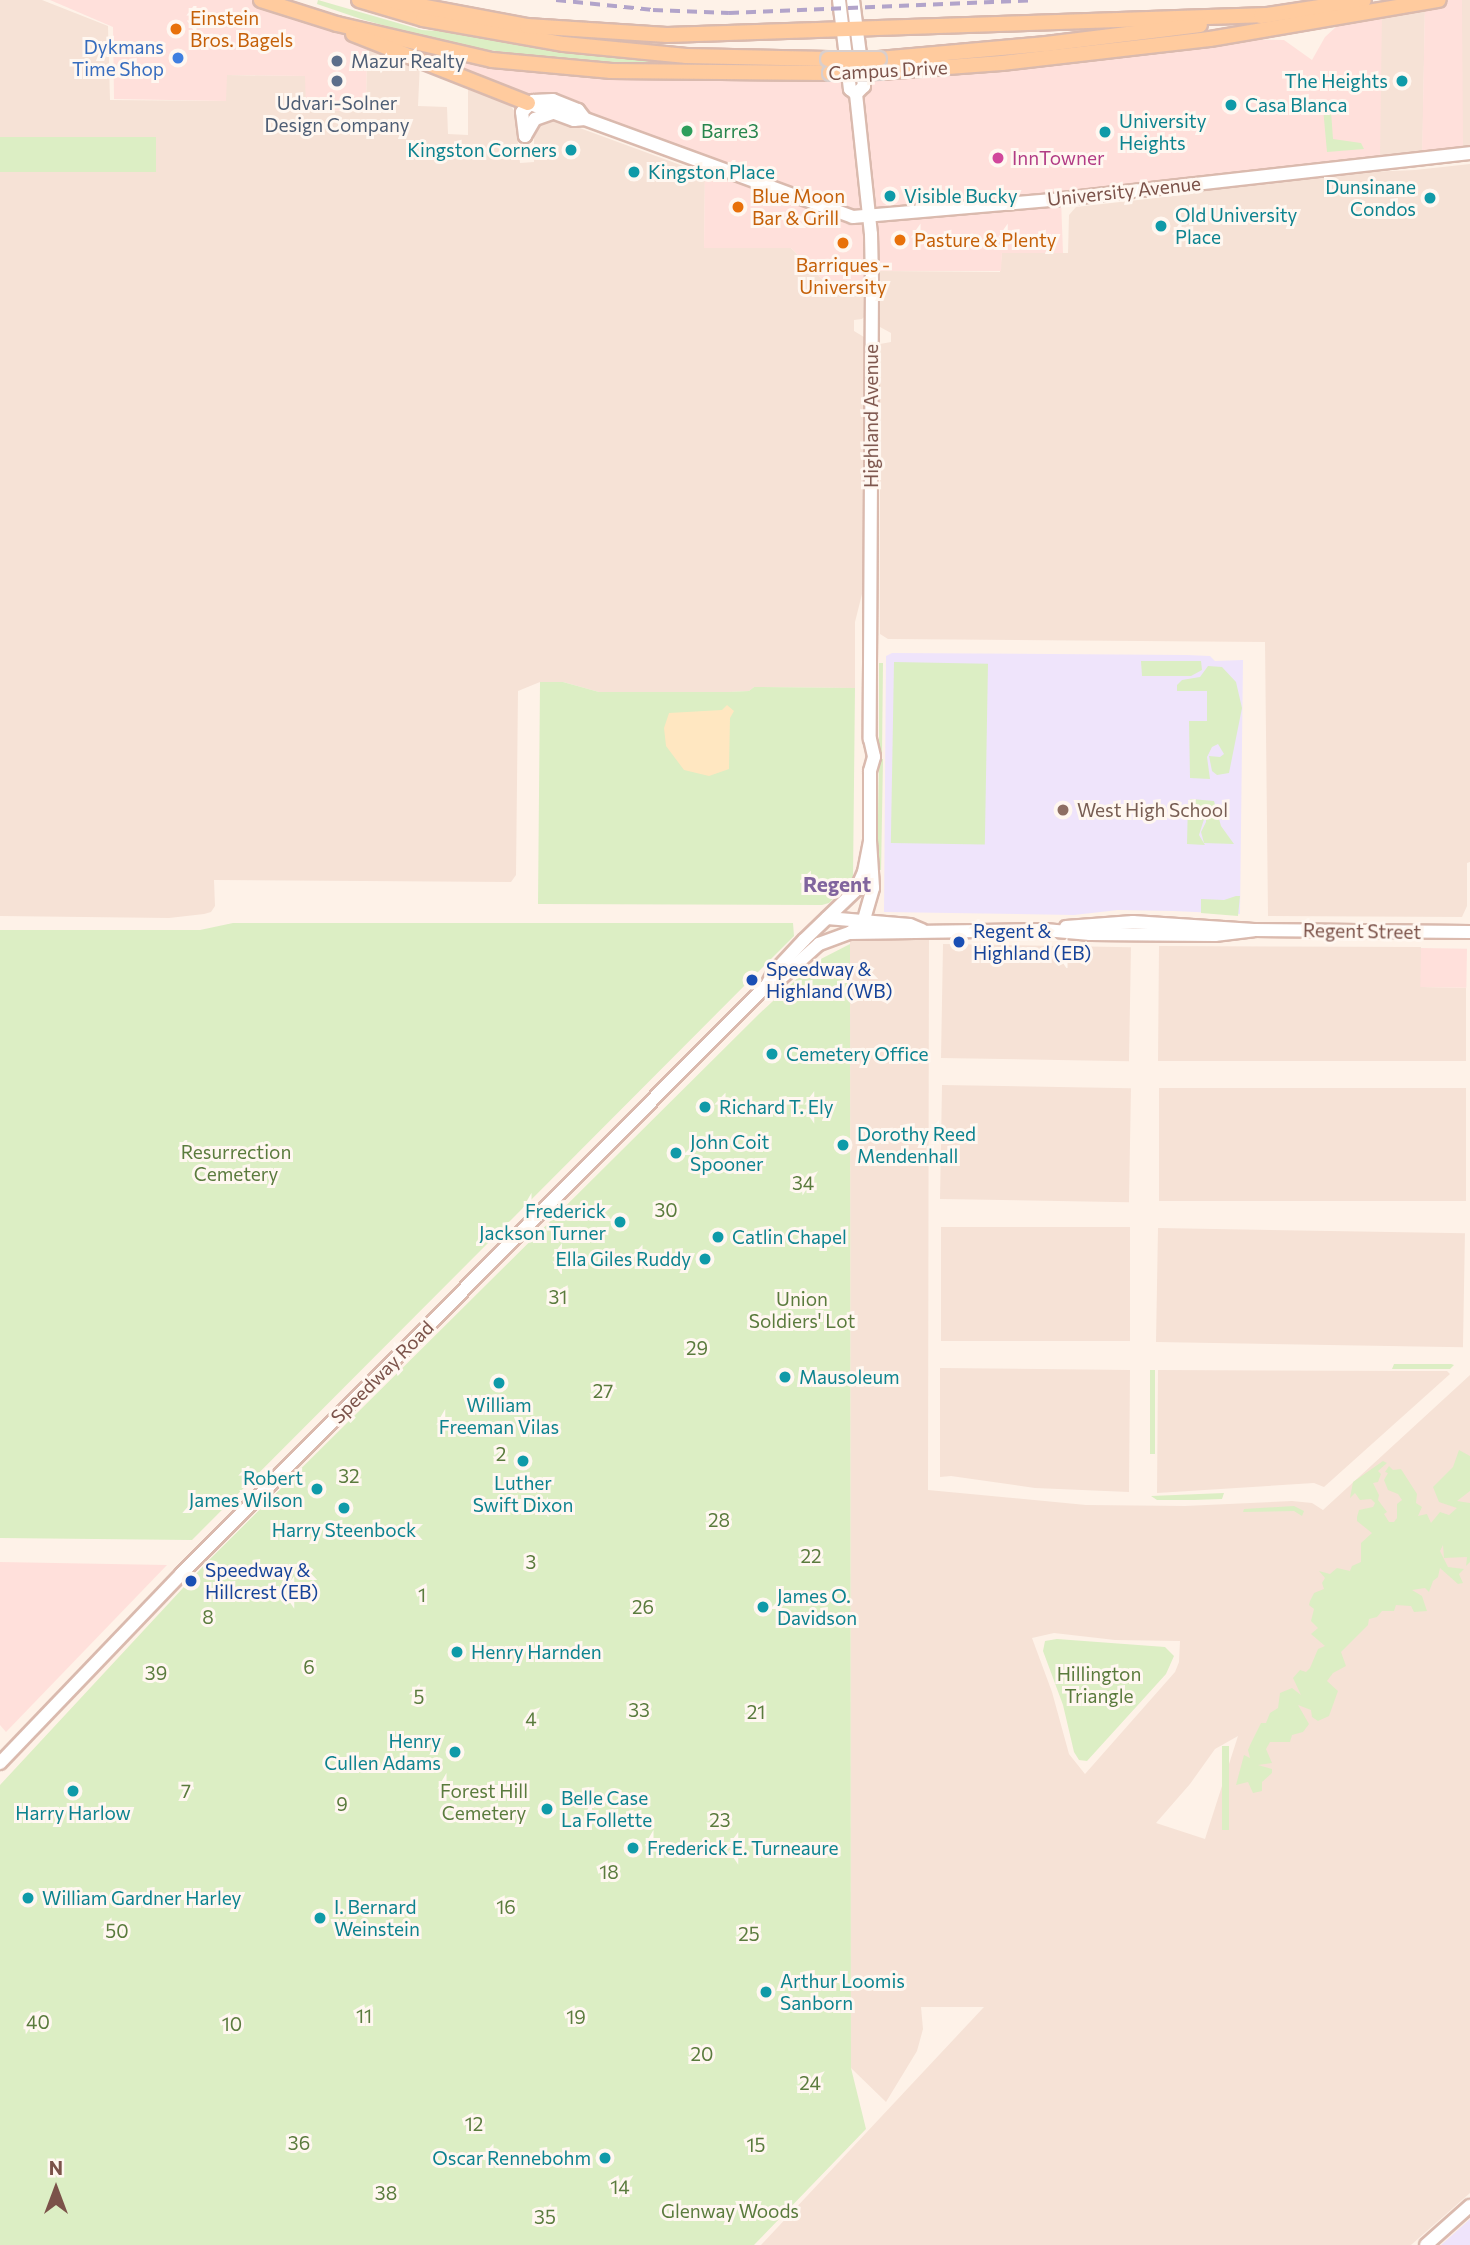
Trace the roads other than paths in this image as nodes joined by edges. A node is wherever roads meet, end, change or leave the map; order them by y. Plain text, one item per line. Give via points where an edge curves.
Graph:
1 (261, 0) edge
2 (359, 0) edge
3 (388, 0) edge
4 (839, 0) edge
5 (853, 0) edge
6 (1364, 0) edge
7 (1440, 0) edge
8 (1325, 14) junction
9 (1269, 15) junction
10 (1299, 19) junction
11 (337, 24) junction
12 (851, 29) junction
13 (879, 65) junction
14 (829, 66) junction
15 (528, 103) junction
16 (555, 113) junction
17 (585, 119) junction
18 (1470, 153) edge
19 (869, 216) junction
20 (870, 841) junction
21 (827, 918) junction
22 (863, 922) junction
23 (922, 930) junction
24 (1470, 932) edge
25 (850, 933) junction
26 (767, 985) junction
27 (0, 1763) edge
28 (1470, 2206) edge
29 (1426, 2245) edge

1 - 11 main road
2 - 14 main road, Campus Drive via 423,19 564,44
3 - 12 main road via 472,17 595,32 667,35
4 - 12 street, Highland Avenue
5 - 12 street, Highland Avenue
6 - 8 main road, Campus Drive
7 - 8 main road, Campus Drive
8 - 10 main road, Campus Drive
9 - 10 main road, Campus Drive
9 - 12 main road
9 - 13 main road, Campus Drive
10 - 13 main road, Campus Drive via 1002,63
11 - 14 main road, Campus Drive via 480,58 563,68
11 - 15 main road via 367,42
12 - 19 street, Highland Avenue via 864,86 856,94
13 - 14 main road, Campus Drive, bridge
15 - 16 street
15 - 16 street via 522,112 526,136 538,117
15 - 17 street via 550,100 578,110
16 - 17 street
17 - 19 street, University Avenue via 847,216
18 - 19 street, University Avenue
19 - 20 street, Highland Avenue via 870,739 865,757 870,771
20 - 21 street, Highland Avenue via 862,883
20 - 22 street, Highland Avenue via 873,888
21 - 22 street, Regent Street
21 - 26 street, Speedway Road
22 - 23 street, Regent Street
22 - 25 street
23 - 24 street, Regent Street via 1214,935 1254,930
23 - 25 street, Regent Street
25 - 26 street, Speedway Road via 819,944 779,980
26 - 27 street, Speedway Road via 189,1566
28 - 29 street

